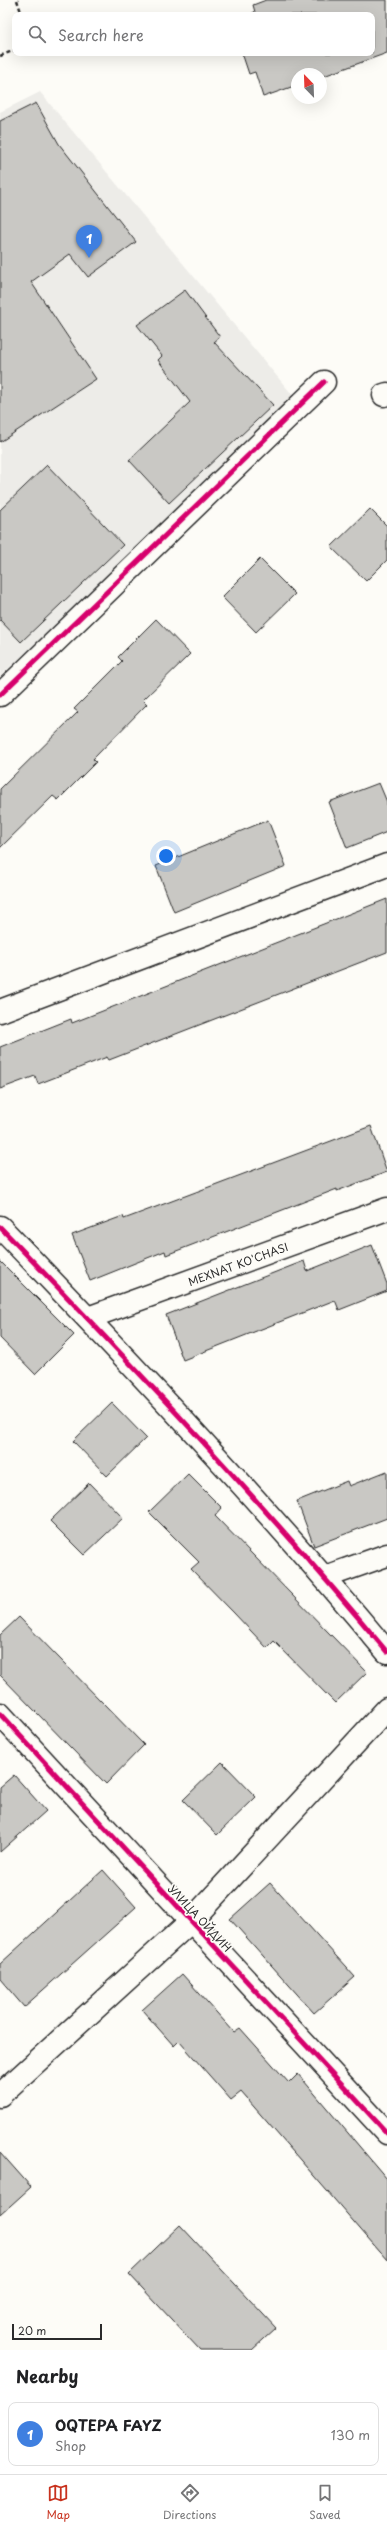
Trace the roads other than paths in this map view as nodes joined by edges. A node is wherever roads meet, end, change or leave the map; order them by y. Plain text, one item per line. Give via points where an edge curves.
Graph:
1 (324, 382) dead end
2 (0, 695) edge
3 (387, 865) edge
4 (0, 1011) edge
5 (387, 1209) edge
6 (0, 1227) edge
7 (88, 1318) junction
8 (387, 1555) edge
9 (325, 1577) junction
10 (387, 1652) edge
11 (387, 1709) edge
12 (0, 1714) edge
13 (190, 1922) junction
14 (0, 2095) edge
15 (387, 2133) edge

1 - 2 street
3 - 4 street
5 - 7 street, MEXNAT KO'CHASI
6 - 7 street
7 - 9 street
8 - 9 street
9 - 10 street
11 - 13 street
12 - 13 street, УЛИЦА ОЙДИН
13 - 14 street
13 - 15 street, УЛИЦА ОЙДИН

